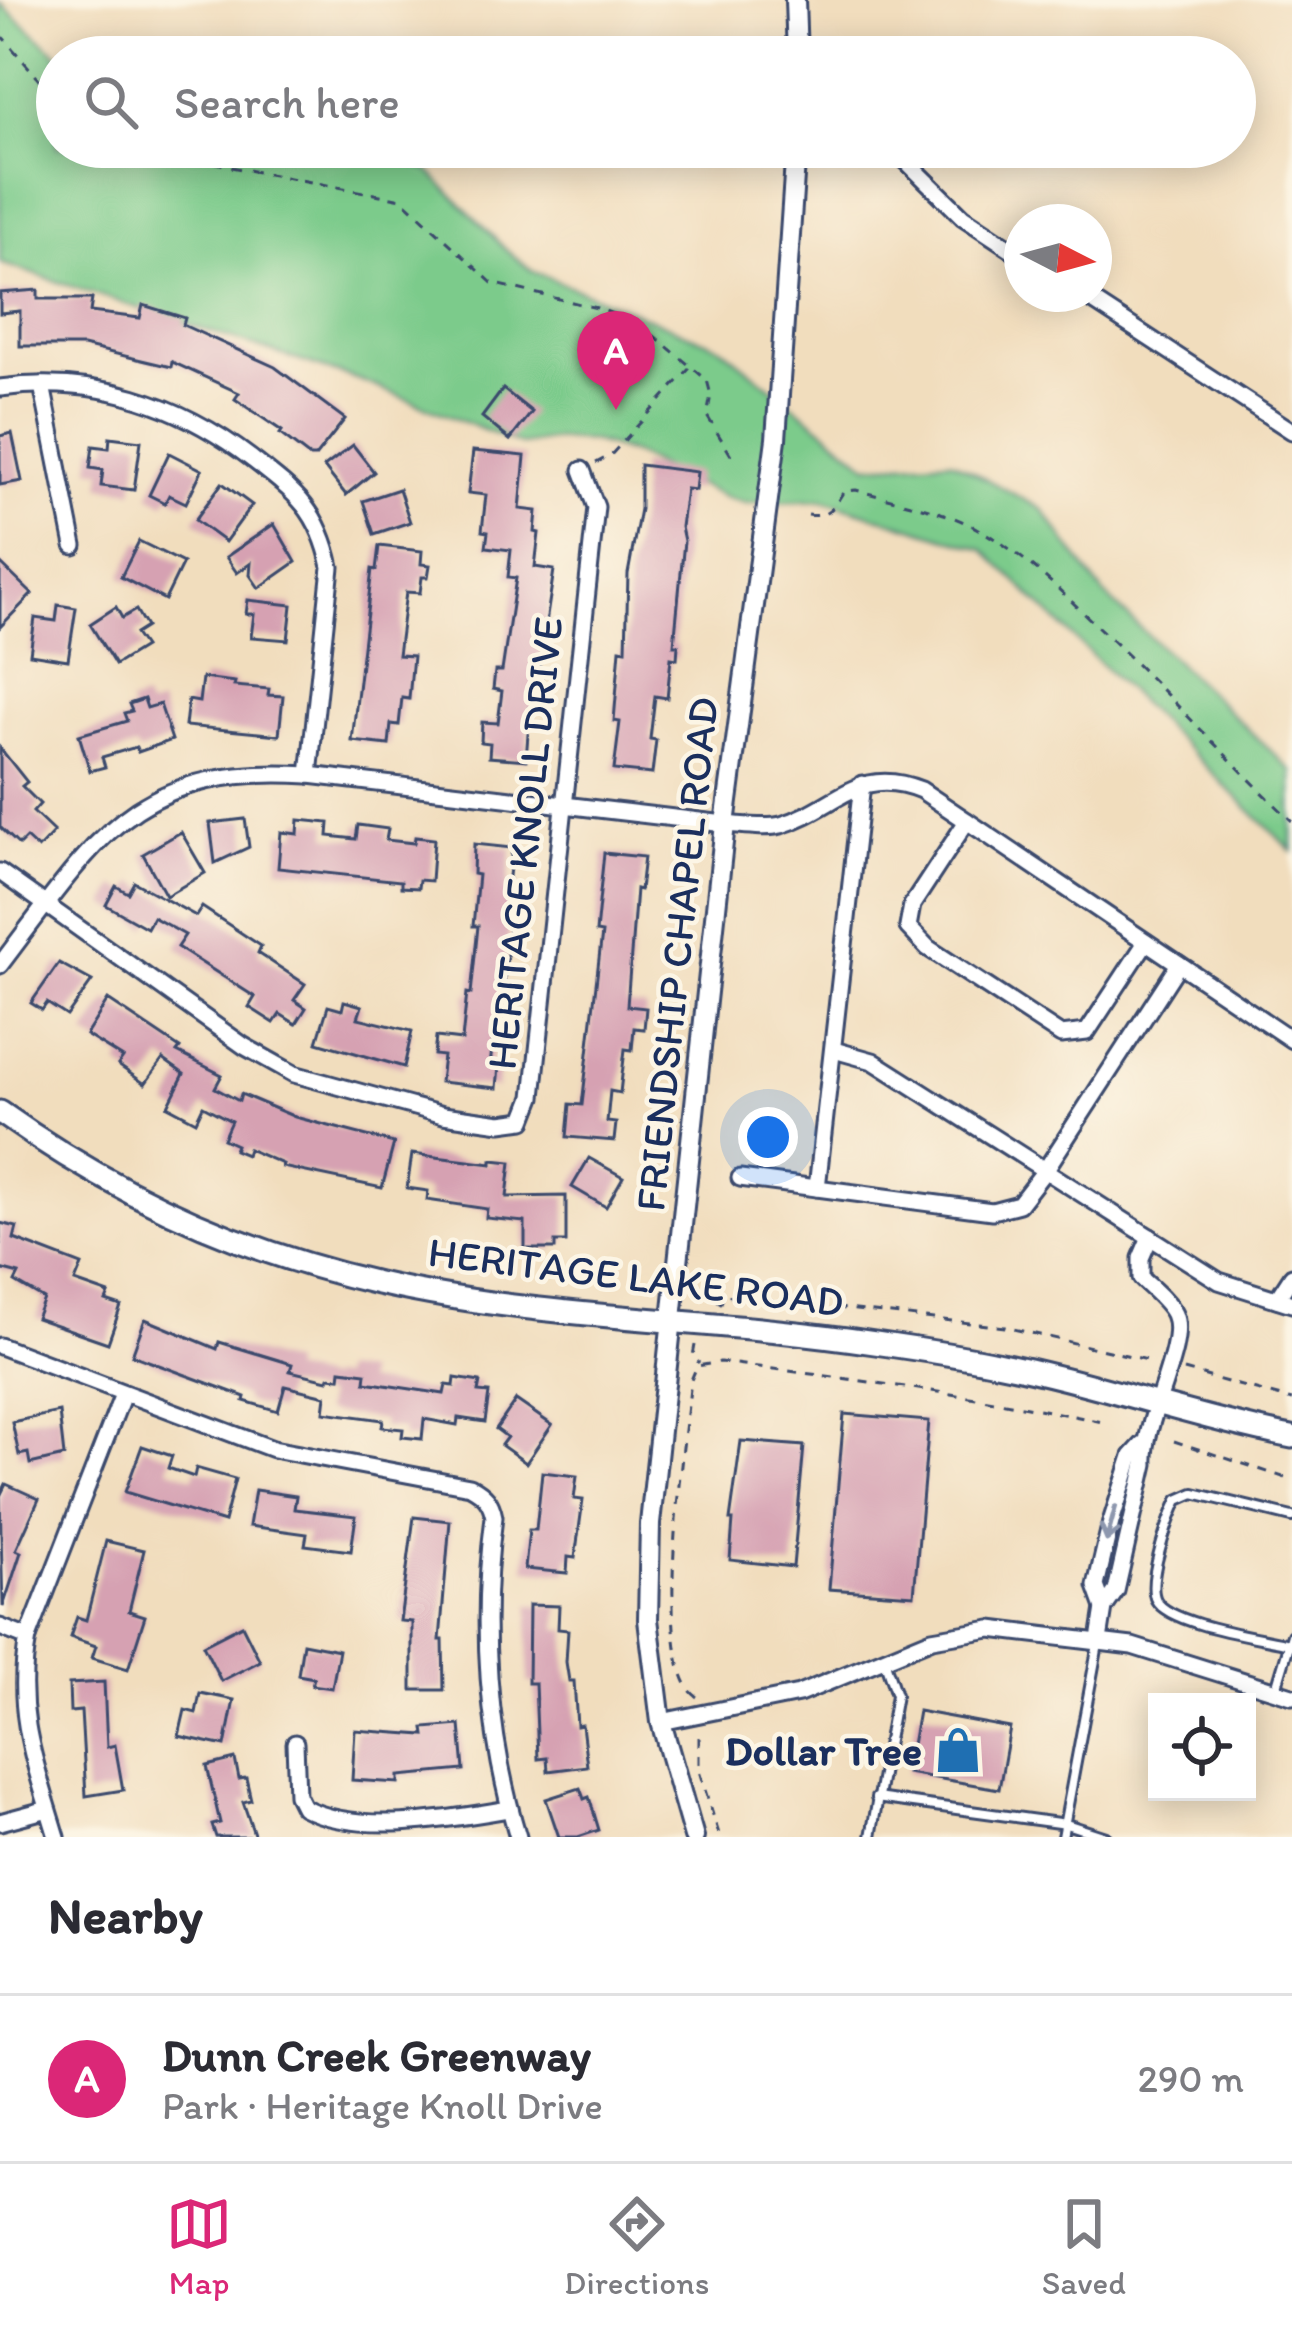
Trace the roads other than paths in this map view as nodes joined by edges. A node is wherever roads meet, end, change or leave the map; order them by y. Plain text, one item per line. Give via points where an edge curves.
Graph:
1 (795, 0) edge
2 (796, 36) edge
3 (795, 168) edge
4 (913, 168) edge
5 (1004, 244) edge
6 (1110, 312) edge
7 (42, 385) junction
8 (0, 388) edge
9 (1292, 431) edge
10 (582, 470) road end
11 (74, 546) dead end
12 (309, 775) junction
13 (862, 784) junction
14 (564, 803) junction
15 (967, 821) junction
16 (725, 824) junction
17 (0, 872) edge
18 (46, 905) junction
19 (1146, 941) junction
20 (0, 964) edge
21 (1179, 964) junction
22 (1292, 1040) edge
23 (835, 1050) junction
24 (0, 1112) edge
25 (1046, 1169) junction
26 (740, 1178) dead end
27 (818, 1188) junction
28 (1150, 1237) junction
29 (1292, 1276) edge
30 (1284, 1302) edge
31 (672, 1321) junction
32 (0, 1346) edge
33 (123, 1394) junction
34 (1156, 1402) junction
35 (1292, 1437) edge
36 (1292, 1517) edge
37 (0, 1627) edge
38 (28, 1637) junction
39 (1099, 1640) junction
40 (1291, 1640) edge
41 (883, 1657) junction
42 (1284, 1693) edge
43 (661, 1722) junction
44 (295, 1743) dead end
45 (876, 1798) junction
46 (509, 1808) junction
47 (48, 1809) junction
48 (0, 1822) edge
49 (1066, 1824) junction
50 (57, 1837) edge
51 (518, 1837) edge
52 (694, 1837) edge
53 (871, 1837) edge
54 (1062, 1837) edge
55 (1106, 1837) edge

1 - 2 street
3 - 16 street, FRIENDSHIP CHAPEL ROAD via 776,439
4 - 5 street
6 - 9 street
7 - 8 street
7 - 11 street
7 - 12 street via 129,394 188,417 312,512 331,567
10 - 14 street, HERITAGE KNOLL DRIVE via 596,507
12 - 14 street
12 - 18 street via 225,775 168,793 92,846
13 - 15 street via 903,783
13 - 16 street via 778,826
13 - 23 street
14 - 16 street
14 - 18 street, HERITAGE KNOLL DRIVE via 533,1097 515,1123 426,1112 293,1074
15 - 19 street
15 - 19 street via 912,904 908,927 928,948 1074,1036 1087,1032
16 - 31 street, FRIENDSHIP CHAPEL ROAD
17 - 18 street
18 - 20 street
19 - 21 street
21 - 22 street
21 - 25 street
23 - 25 street via 873,1061
23 - 27 street
24 - 31 main road, HERITAGE LAKE ROAD via 125,1191 296,1262 487,1302
25 - 27 street via 1018,1204 992,1211
25 - 28 street
26 - 27 street
28 - 30 street via 1219,1281
28 - 34 street via 1141,1278 1174,1314 1177,1335
29 - 30 street
31 - 34 main road, HERITAGE LAKE ROAD via 1004,1364
31 - 43 street, FRIENDSHIP CHAPEL ROAD via 650,1524 648,1618
32 - 33 street
33 - 38 street
33 - 46 street via 273,1449 483,1493 494,1517 488,1659
34 - 35 main road, HERITAGE LAKE ROAD
34 - 39 street via 1111,1522 1096,1586 1104,1608
36 - 40 lane via 1194,1493 1178,1500 1152,1584 1156,1603 1174,1617
37 - 38 street
38 - 47 street via 22,1704
39 - 41 street via 991,1629
39 - 42 street
39 - 49 lane
40 - 42 lane
41 - 43 street via 799,1694
41 - 45 lane via 896,1695
43 - 52 street, FRIENDSHIP CHAPEL ROAD
44 - 46 street via 297,1796 321,1815 407,1823
45 - 49 lane
45 - 53 lane
46 - 51 street
47 - 48 street
47 - 50 street
49 - 54 lane
49 - 55 lane

